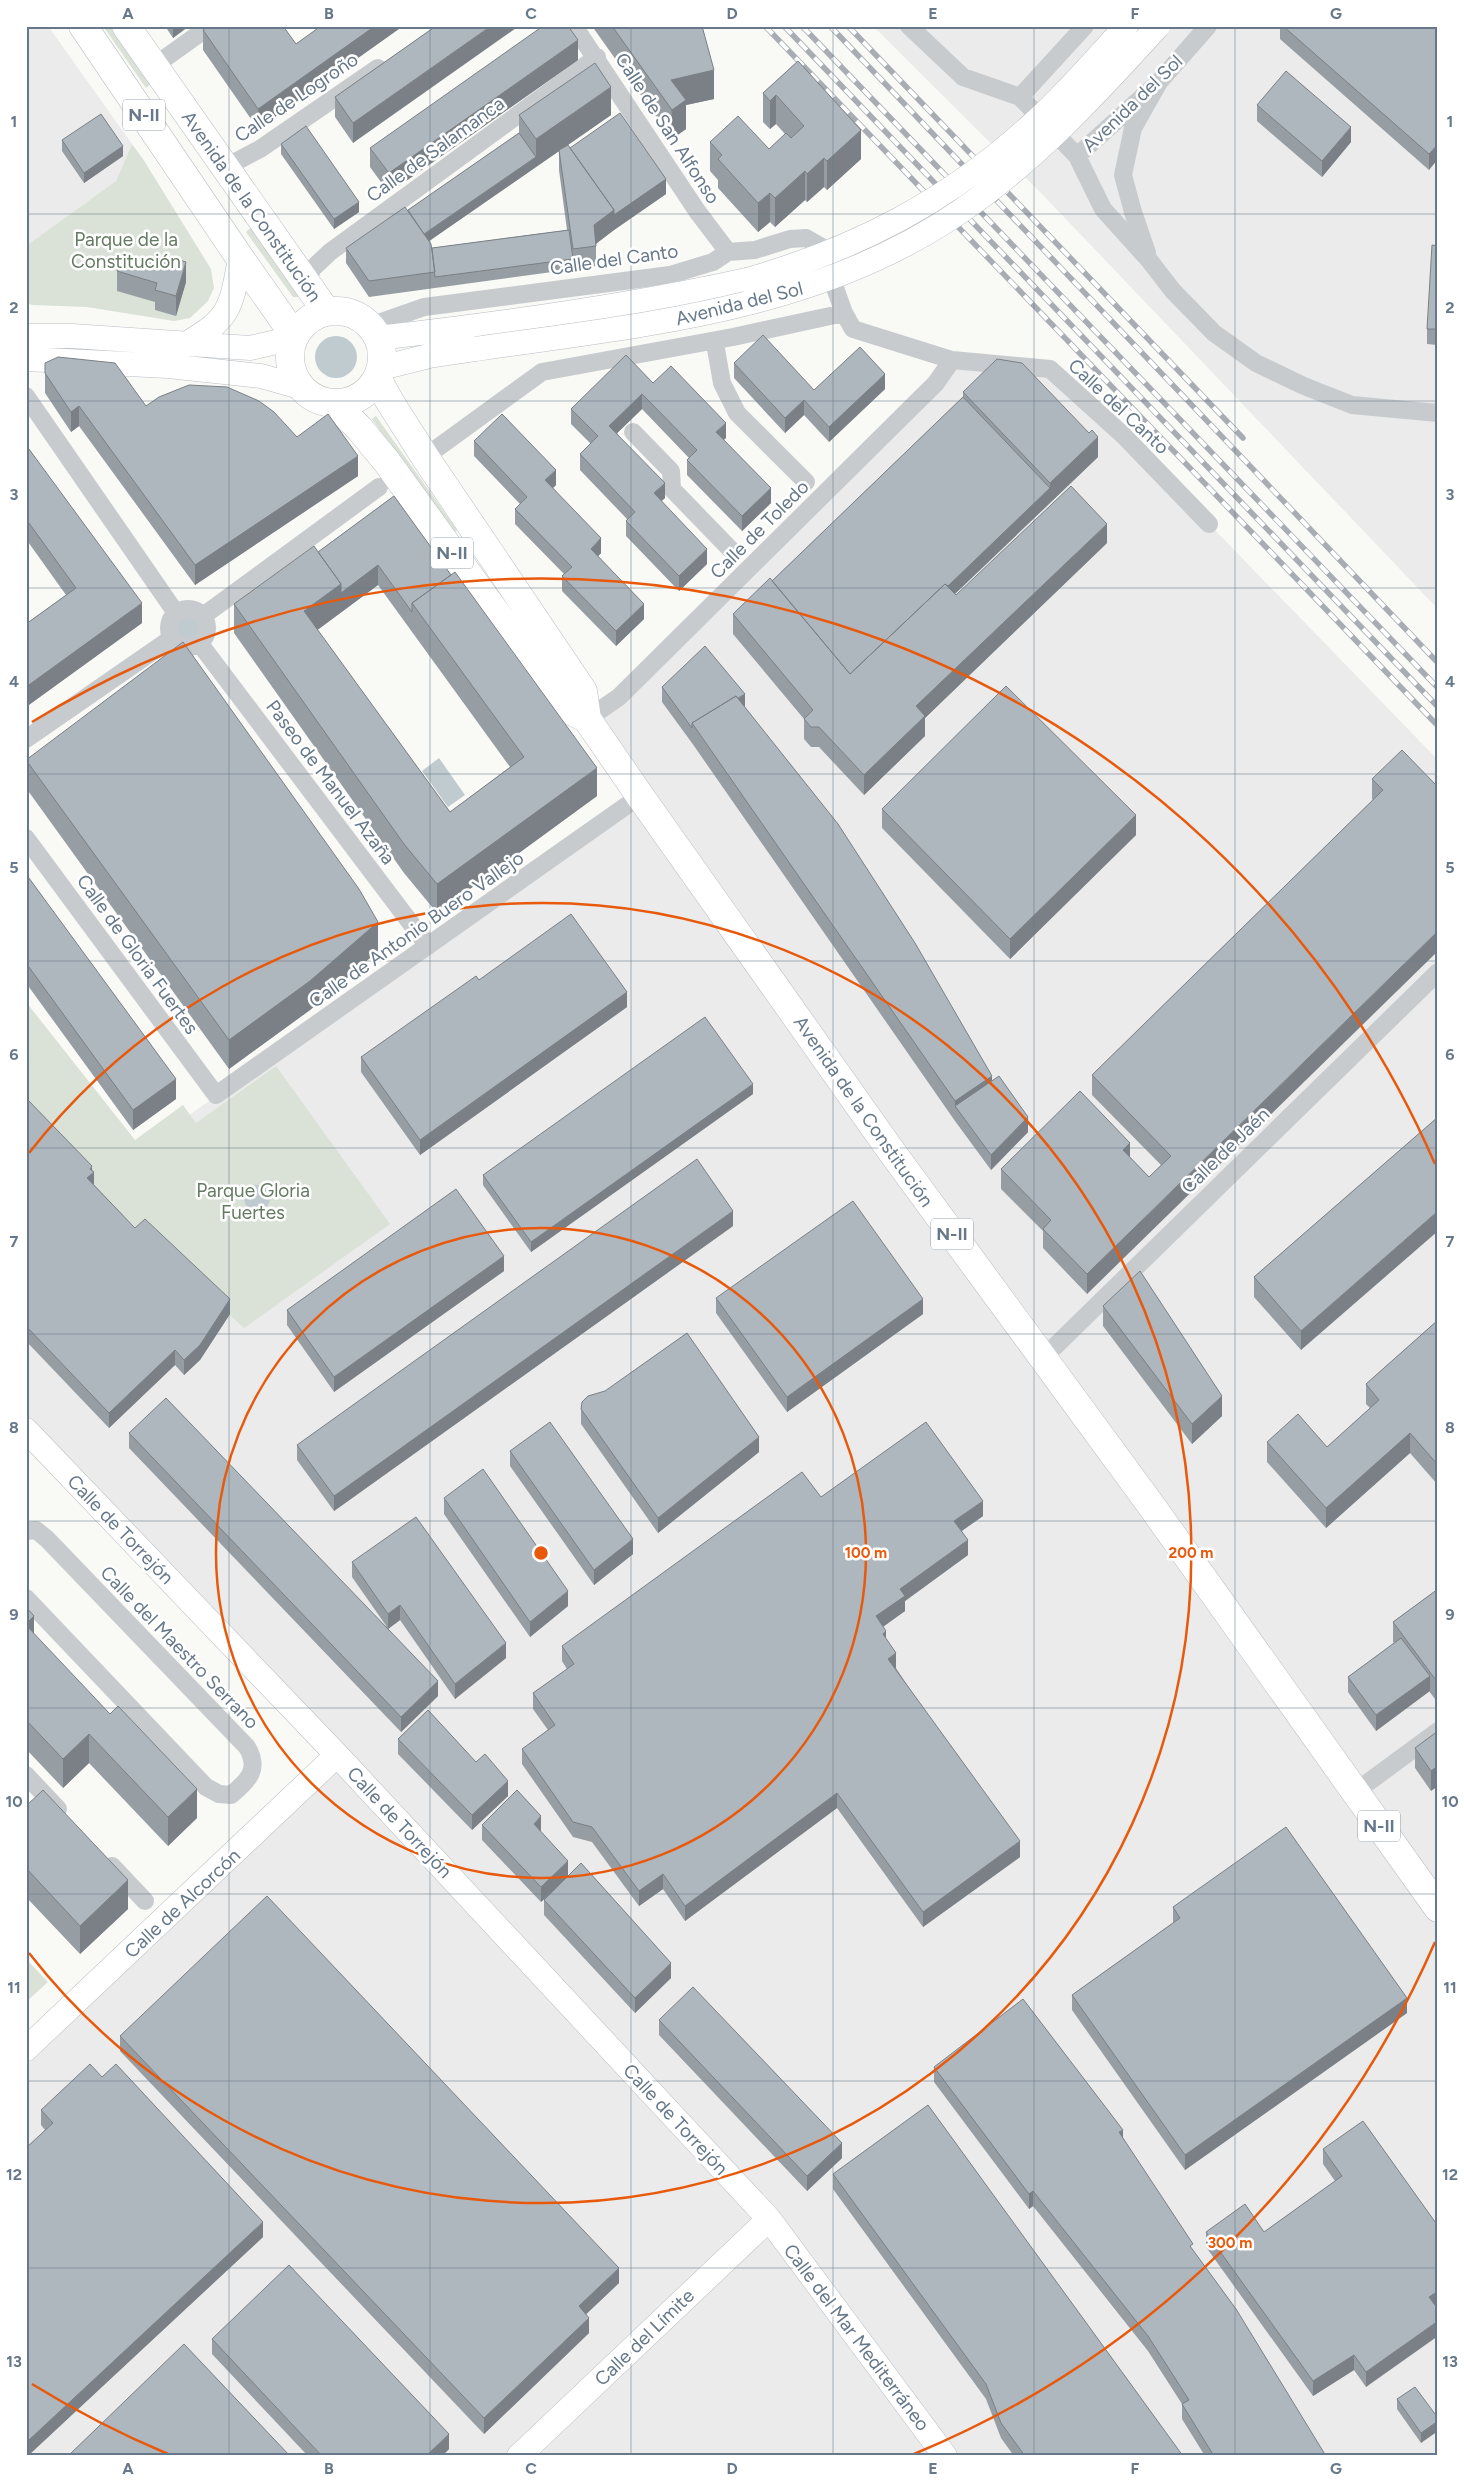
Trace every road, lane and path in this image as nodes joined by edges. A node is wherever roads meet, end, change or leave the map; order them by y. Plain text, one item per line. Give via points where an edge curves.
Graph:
1 (83, 26) edge
2 (126, 26) edge
3 (210, 26) edge
4 (574, 26) edge
5 (909, 26) edge
6 (1085, 26) edge
7 (1126, 26) edge
8 (1158, 26) edge
9 (1208, 26) edge
10 (596, 57) junction
11 (389, 60) edge
12 (154, 66) junction
13 (1158, 82) junction
14 (1020, 97) junction
15 (1077, 156) junction
16 (226, 167) junction
17 (728, 252) junction
18 (240, 258) junction
19 (1150, 260) junction
20 (306, 283) junction
21 (326, 311) junction
22 (844, 313) junction
23 (374, 332) junction
24 (26, 336) edge
25 (294, 336) junction
26 (474, 337) junction
27 (184, 345) junction
28 (716, 349) dead end
29 (26, 359) edge
30 (952, 360) junction
31 (379, 373) junction
32 (300, 387) junction
33 (26, 396) edge
34 (334, 404) junction
35 (1438, 413) edge
36 (633, 432) dead end
37 (425, 457) junction
38 (806, 482) dead end
39 (379, 488) dead end
40 (1209, 524) dead end
41 (732, 551) dead end
42 (176, 613) junction
43 (203, 616) junction
44 (172, 638) junction
45 (200, 644) junction
46 (587, 719) junction
47 (26, 739) edge
48 (640, 796) junction
49 (26, 838) edge
50 (428, 946) junction
51 (1438, 972) edge
52 (216, 1096) joint
53 (1042, 1359) junction
54 (26, 1430) edge
55 (26, 1531) edge
56 (26, 1598) edge
57 (1438, 1731) edge
58 (337, 1755) junction
59 (26, 1775) edge
60 (1355, 1792) junction
61 (73, 1824) edge
62 (99, 1852) edge
63 (145, 1901) dead end
64 (1438, 1908) edge
65 (26, 2049) edge
66 (769, 2219) junction
67 (519, 2456) edge
68 (945, 2456) edge

1 - 18 main road, Avenida de la Constitución / N-II
2 - 12 main road, Avenida de la Constitución / N-II
3 - 12 street
4 - 10 street, Calle de San Alfonso
5 - 14 street via 964,76
6 - 14 street
7 - 26 main road, Avenida del Sol, bridge via 1038,120 993,159 900,221 797,266 747,280
8 - 26 main road, Avenida del Sol, bridge via 1083,108 1008,175 958,213 912,241 855,269 754,303 693,317
9 - 13 street, Avenida del Sol
10 - 17 street, Calle de San Alfonso via 697,211
10 - 20 street, Calle de Salamanca via 330,252 313,268
11 - 16 street, Calle de Logroño via 260,149
12 - 16 main road, Avenida de la Constitución / N-II
13 - 15 street, Avenida del Sol
13 - 19 street via 1133,128 1123,175
14 - 15 street, Avenida del Sol
15 - 19 street via 1103,209
16 - 20 main road, Avenida de la Constitución / N-II
17 - 22 street, Calle del Canto via 755,250 790,239 806,238 820,246
17 - 23 street, Calle del Canto via 713,262 670,275 424,307
18 - 25 main road, Avenida de la Constitución / N-II
18 - 27 main road via 232,299 224,316 210,330
19 - 35 street via 1173,291 1214,333 1256,363 1352,405
20 - 21 main road, Avenida de la Constitución / N-II
21 - 23 main road via 355,314
21 - 25 main road via 312,317
22 - 30 street, Calle del Canto via 853,329
22 - 37 street via 542,372
23 - 26 main road, Avenida del Sol
23 - 31 main road, N-II via 382,353
24 - 27 main road via 72,336
25 - 27 main road via 250,348
25 - 32 main road via 290,363
26 - 31 main road, Avenida del Sol
28 - 38 street via 722,384 737,413
29 - 32 main road via 168,366 261,376
30 - 40 street, Calle del Canto via 1050,370 1123,435
30 - 46 street, Calle de Toledo via 936,383 707,611 619,696
31 - 34 main road via 366,393 349,402
31 - 37 main road, Avenida de la Constitución / N-II via 390,402
32 - 34 main road, N-II via 318,400
33 - 42 street
34 - 46 main road, Avenida de la Constitución / N-II via 387,462 564,707
36 - 41 street via 671,471 672,489
37 - 46 main road, Avenida de la Constitución / N-II via 583,691
39 - 43 street
42 - 43 street via 193,610
42 - 44 street via 170,622
43 - 45 street via 206,633
44 - 45 street via 181,647
44 - 47 street
45 - 50 street, Paseo de Manuel Azaña
46 - 48 main road, Avenida de la Constitución / N-II
48 - 50 street, Calle de Antonio Buero Vallejo
48 - 53 main road, Avenida de la Constitución / N-II
49 - 52 street, Calle de Gloria Fuertes
50 - 52 street, Calle de Antonio Buero Vallejo
51 - 53 street, Calle de Jaén
53 - 60 main road, Avenida de la Constitución / N-II via 1153,1508
54 - 58 main road, Calle de Torrejón
55 - 56 street, Calle del Maestro Serrano via 36,1530 48,1539 247,1747 254,1759 252,1773 243,1785 231,1795 219,1794 206,1787
57 - 60 street
58 - 65 main road, Calle de Alcorcón
58 - 66 main road, Calle de Torrejón
59 - 61 street
60 - 64 main road, N-II
62 - 63 street
66 - 67 main road, Calle del Límite
66 - 68 main road, Calle del Mar Mediterráneo

